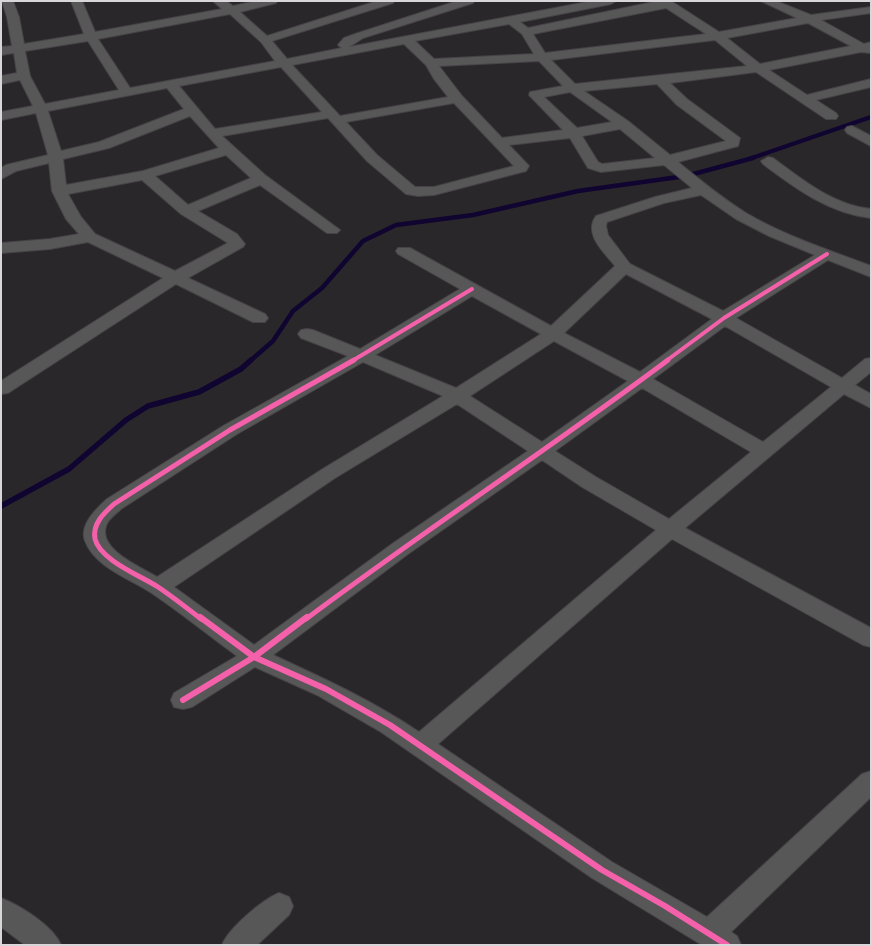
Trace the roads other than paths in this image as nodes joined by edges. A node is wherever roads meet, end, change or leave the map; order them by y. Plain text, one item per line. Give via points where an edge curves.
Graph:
1 (7, 1) edge
2 (76, 1) edge
3 (218, 1) edge
4 (272, 1) edge
5 (389, 1) edge
6 (469, 1) edge
7 (610, 1) edge
8 (766, 1) edge
9 (838, 1) edge
10 (665, 2) edge
11 (871, 10) edge
12 (233, 11) junction
13 (848, 12) junction
14 (510, 19) junction
15 (812, 20) junction
16 (8, 30) edge
17 (526, 32) junction
18 (717, 36) junction
19 (92, 37) junction
20 (265, 40) junction
21 (407, 40) junction
22 (18, 48) junction
23 (868, 49) edge
24 (1, 50) edge
25 (339, 52) junction
26 (542, 57) junction
27 (283, 62) junction
28 (431, 63) junction
29 (758, 68) junction
30 (24, 76) junction
31 (1, 80) edge
32 (660, 80) junction
33 (871, 82) edge
34 (170, 84) junction
35 (572, 88) junction
36 (126, 91) junction
37 (457, 99) junction
38 (805, 99) junction
39 (41, 108) junction
40 (192, 111) junction
41 (1, 116) edge
42 (831, 116) dead end
43 (334, 117) junction
44 (623, 124) junction
45 (852, 130) dead end
46 (574, 133) junction
47 (213, 134) junction
48 (500, 142) junction
49 (871, 142) edge
50 (229, 150) junction
51 (56, 158) junction
52 (665, 161) junction
53 (768, 161) dead end
54 (4, 171) edge
55 (145, 175) junction
56 (261, 179) junction
57 (703, 190) junction
58 (59, 191) junction
59 (186, 211) junction
60 (871, 214) edge
61 (332, 230) dead end
62 (90, 237) junction
63 (1, 248) edge
64 (404, 251) dead end
65 (828, 254) junction
66 (624, 267) junction
67 (871, 272) edge
68 (173, 279) junction
69 (472, 289) junction
70 (259, 318) dead end
71 (724, 318) junction
72 (307, 334) dead end
73 (553, 334) junction
74 (361, 356) junction
75 (871, 362) edge
76 (640, 380) junction
77 (842, 387) junction
78 (1, 389) edge
79 (457, 396) junction
80 (871, 402) edge
81 (543, 450) junction
82 (764, 451) junction
83 (670, 529) junction
84 (158, 587) junction
85 (871, 639) edge
86 (254, 657) junction
87 (182, 700) dead end
88 (419, 746) junction
89 (871, 781) edge
90 (279, 906) dead end
91 (1, 911) edge
92 (719, 939) edge
93 (48, 945) edge
94 (236, 945) edge

1 - 16 street
2 - 19 street
3 - 12 street
4 - 12 street
5 - 20 street
6 - 25 street via 359,36 348,41
7 - 14 street
8 - 15 street
9 - 13 street
10 - 17 street
10 - 18 street
11 - 13 street
12 - 19 street
12 - 20 street
13 - 15 street
14 - 17 street
14 - 21 street
15 - 18 street
15 - 23 street
16 - 22 street
17 - 26 street
18 - 26 street
18 - 29 street
19 - 22 street
19 - 36 street
20 - 27 street
21 - 25 street
21 - 28 street
22 - 24 street
22 - 30 street
23 - 29 street
25 - 27 street
26 - 28 street
26 - 35 street
27 - 34 street
27 - 43 street
28 - 37 street
29 - 32 street
29 - 38 street
30 - 31 street
30 - 39 street
32 - 35 street
32 - 52 street via 682,102 734,140 730,144
33 - 38 street
34 - 36 street
34 - 40 street
35 - 44 street
35 - 46 street via 535,95
36 - 39 street
37 - 43 street
37 - 48 street
38 - 42 street
39 - 41 street
39 - 51 street
40 - 47 street
40 - 51 street via 104,146
43 - 47 street
43 - 48 street via 372,158 411,191 434,191 521,168
44 - 46 street
44 - 52 street
45 - 49 street
46 - 48 street
46 - 52 street via 593,165 601,168
47 - 50 street
50 - 55 street
50 - 56 street
51 - 54 street
51 - 58 street
52 - 57 street
53 - 60 street via 832,202
55 - 58 street
55 - 59 street
56 - 59 street
56 - 61 street
57 - 65 street via 758,225
57 - 66 street via 660,200 601,220 598,226 600,235
58 - 62 street via 74,219
59 - 68 street via 232,237 237,244
62 - 63 street
62 - 68 street
64 - 69 street
65 - 67 street
65 - 71 street
66 - 71 street
66 - 73 street
68 - 70 street
68 - 78 street
69 - 73 street
69 - 74 street
71 - 76 street
71 - 77 street
72 - 74 street
73 - 76 street
73 - 79 street
74 - 79 street
74 - 84 street via 230,430 114,504 102,516 95,527 95,540 102,551
75 - 77 street
76 - 81 street
76 - 82 street
77 - 80 street
77 - 82 street
79 - 81 street
79 - 84 street via 328,474
81 - 83 street via 589,482
81 - 86 street via 400,549
82 - 83 street
83 - 85 street
83 - 88 street
84 - 86 street
86 - 87 street
86 - 88 street via 326,689 383,721
88 - 92 street via 602,870
89 - 92 street
90 - 94 street
91 - 93 street

